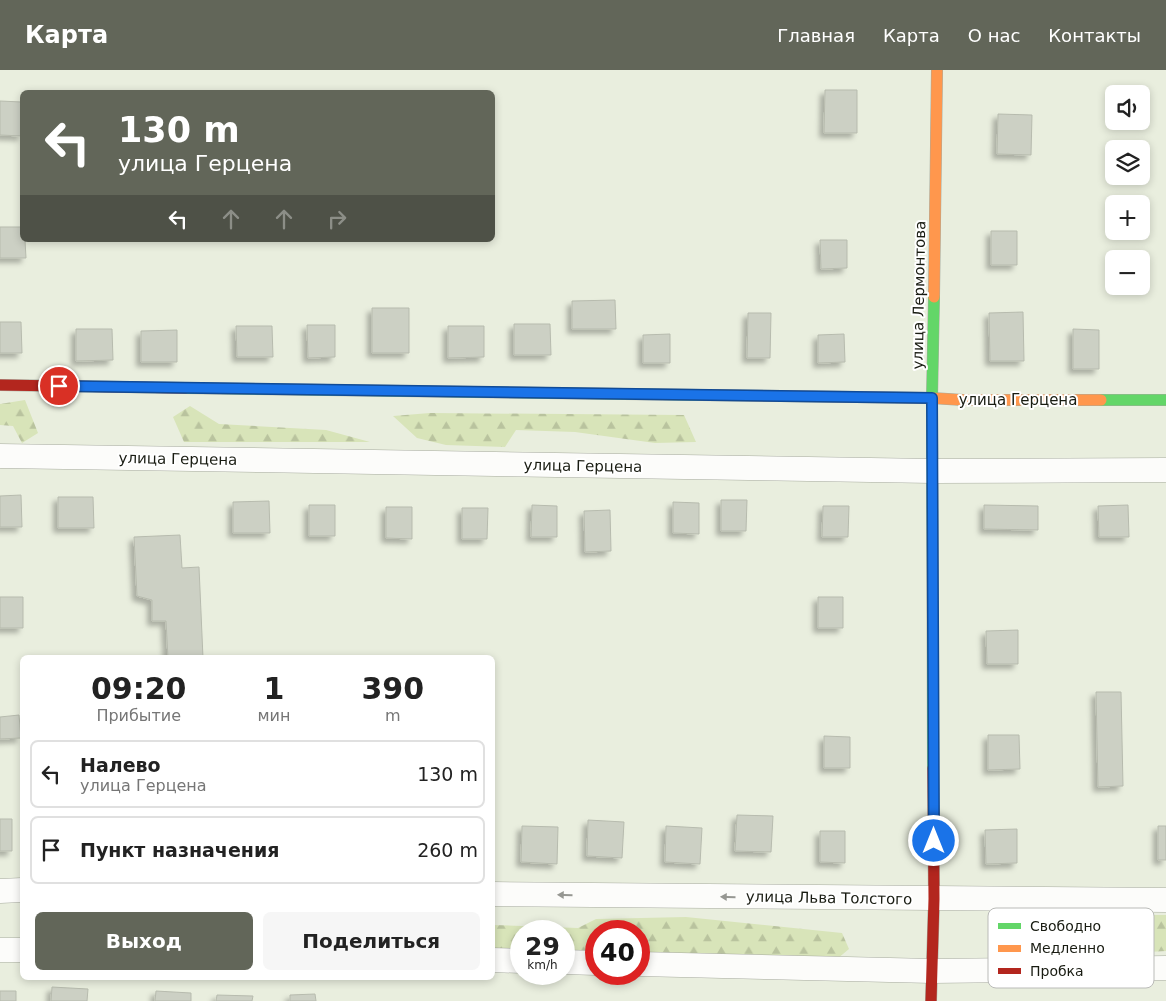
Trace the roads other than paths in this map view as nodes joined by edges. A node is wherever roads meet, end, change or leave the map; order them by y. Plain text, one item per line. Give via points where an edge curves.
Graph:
1 (937, 70) edge
2 (0, 385) edge
3 (932, 398) junction
4 (1166, 400) edge
5 (0, 456) edge
6 (1166, 470) edge
7 (932, 471) junction
8 (20, 890) edge
9 (0, 891) edge
10 (495, 894) edge
11 (934, 899) junction
12 (1166, 900) edge
13 (0, 950) edge
14 (20, 950) edge
15 (495, 960) edge
16 (510, 961) edge
17 (650, 964) edge
18 (988, 970) edge
19 (932, 971) junction
20 (931, 1001) edge

1 - 3 street, улица Лермонтова
2 - 3 street, улица Герцена
3 - 4 street, улица Герцена
3 - 7 street, улица Лермонтова
5 - 7 street, улица Герцена
6 - 7 street, улица Герцена
7 - 11 street, улица Лермонтова
8 - 9 street
11 -> 10 street, улица Льва Толстого
11 - 12 street, улица Льва Толстого
11 - 19 street, улица Лермонтова
13 - 14 street
15 - 16 street
17 - 19 street
18 - 19 street
19 - 20 street, улица Лермонтова

